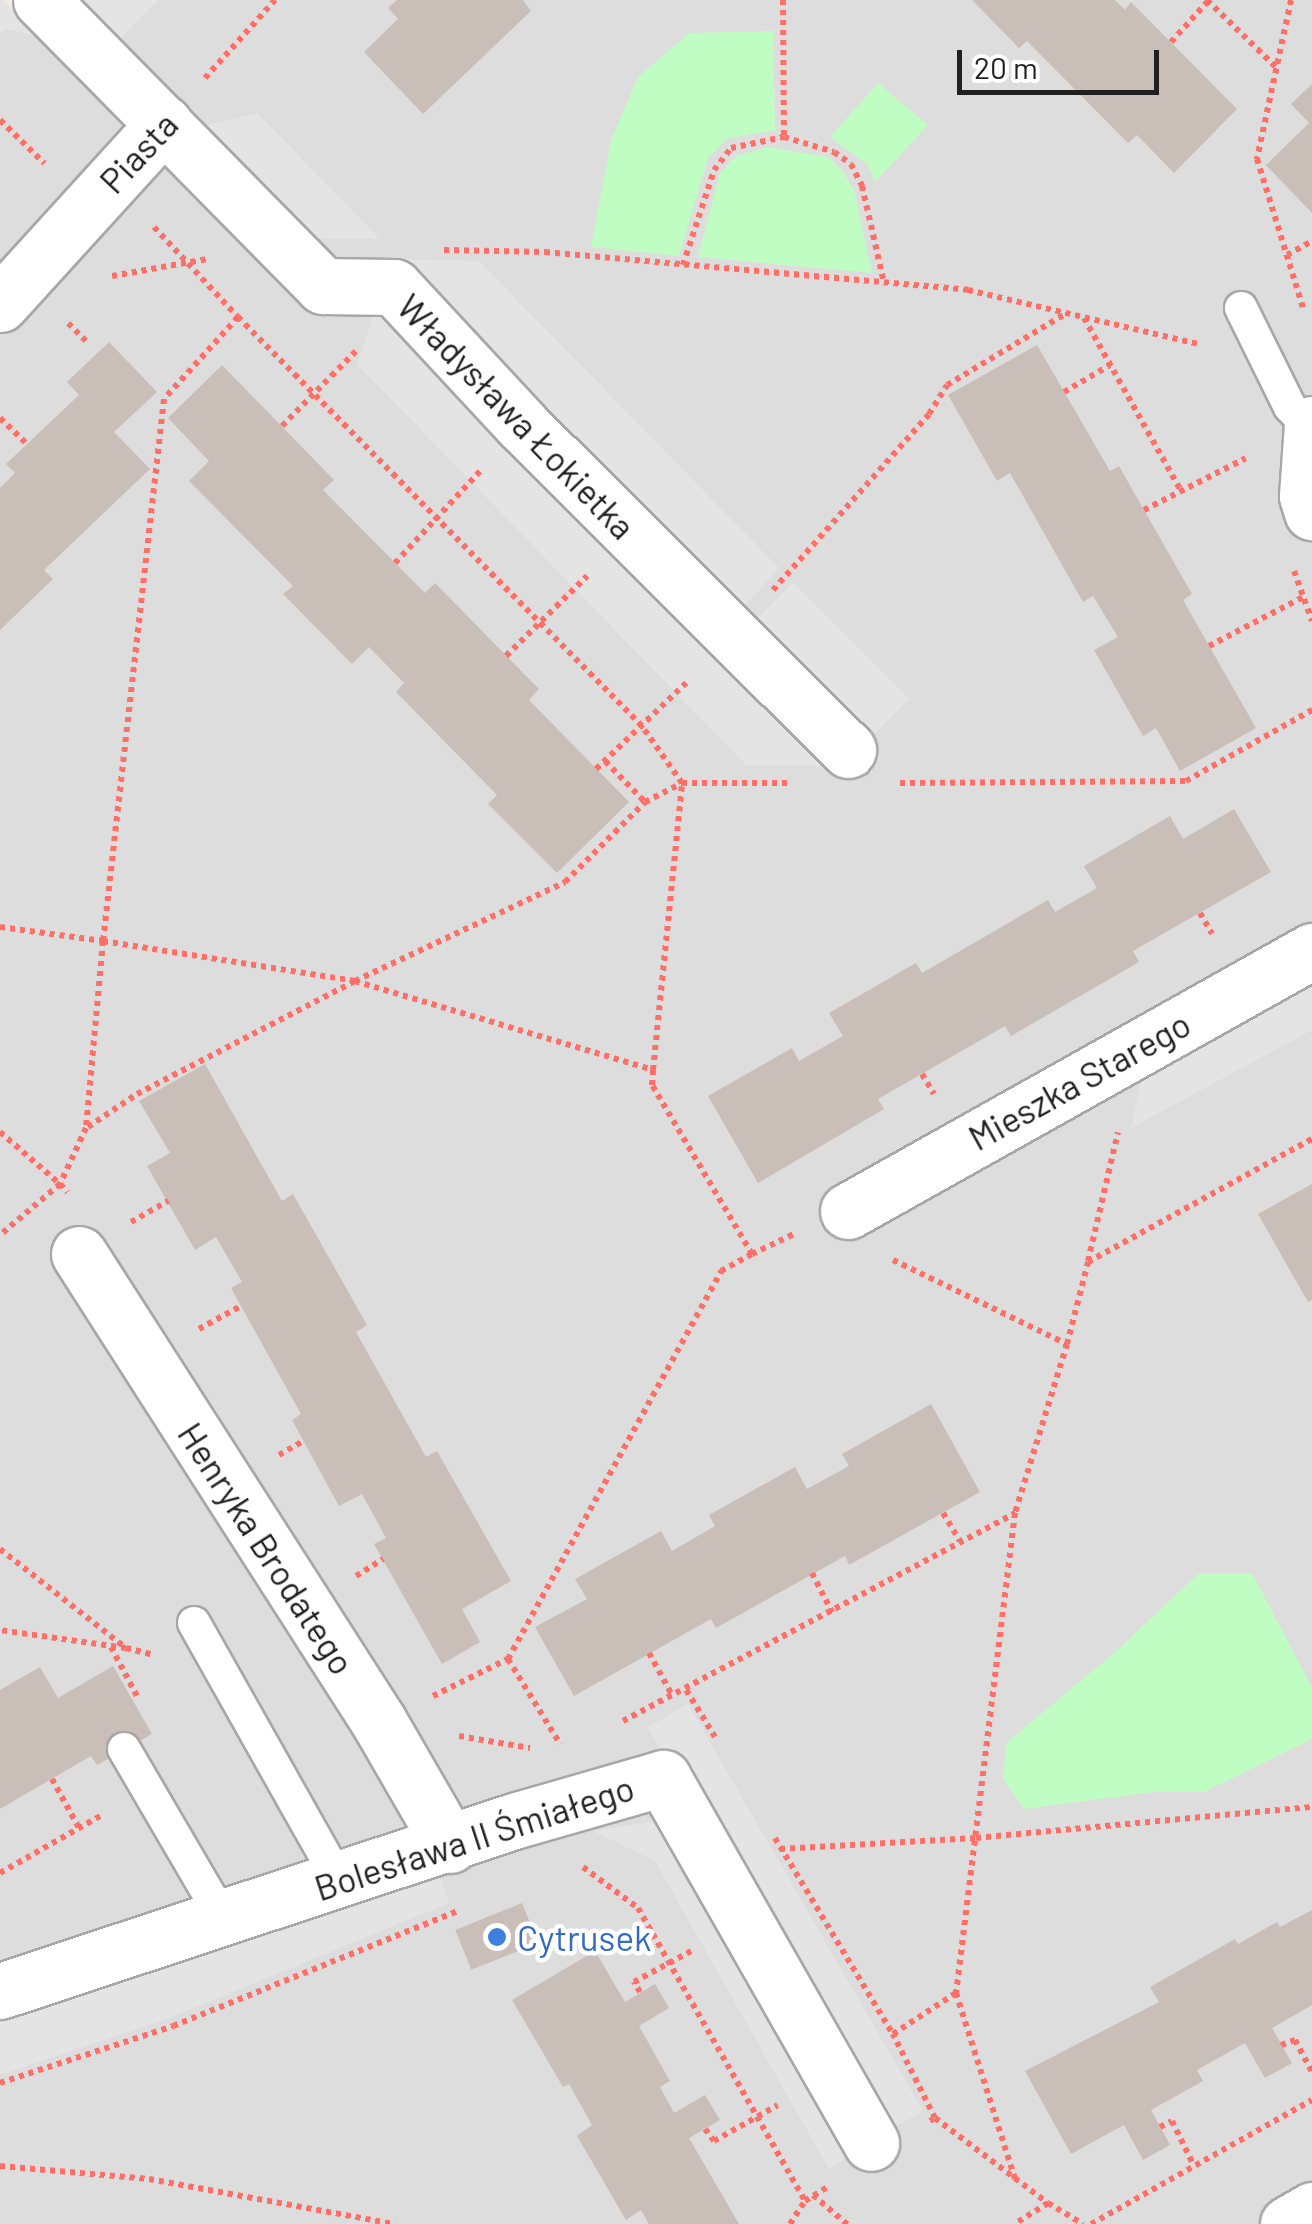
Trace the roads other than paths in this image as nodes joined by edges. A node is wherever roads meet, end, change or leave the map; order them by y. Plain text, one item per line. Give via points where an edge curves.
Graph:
1 (42, 0) edge
2 (164, 124) junction
3 (11, 291) edge
4 (1241, 308) dead end
5 (1311, 426) edge
6 (1312, 512) edge
7 (864, 766) road end
8 (1312, 951) edge
9 (826, 1220) road end
10 (79, 1254) dead end
11 (194, 1623) dead end
12 (124, 1749) dead end
13 (450, 1844) junction
14 (339, 1880) junction
15 (222, 1917) junction
16 (0, 1991) edge
17 (871, 2144) dead end
18 (1312, 2210) edge
19 (1288, 2224) edge

1 - 2 street, Władysława Łokietka
2 - 3 street, Piasta
2 - 7 street, Władysława Łokietka via 323,286 394,287 523,426
4 - 5 lane via 1290,406
5 - 6 street via 1306,496
8 - 9 street, Mieszka Starego
10 - 13 street, Henryka Brodatego
11 - 14 lane
12 - 15 lane
13 - 14 street, Bolesława II Śmiałego
13 - 17 street, Bolesława II Śmiałego via 663,1778
14 - 15 street, Bolesława II Śmiałego
15 - 16 street, Bolesława II Śmiałego
18 - 19 street

